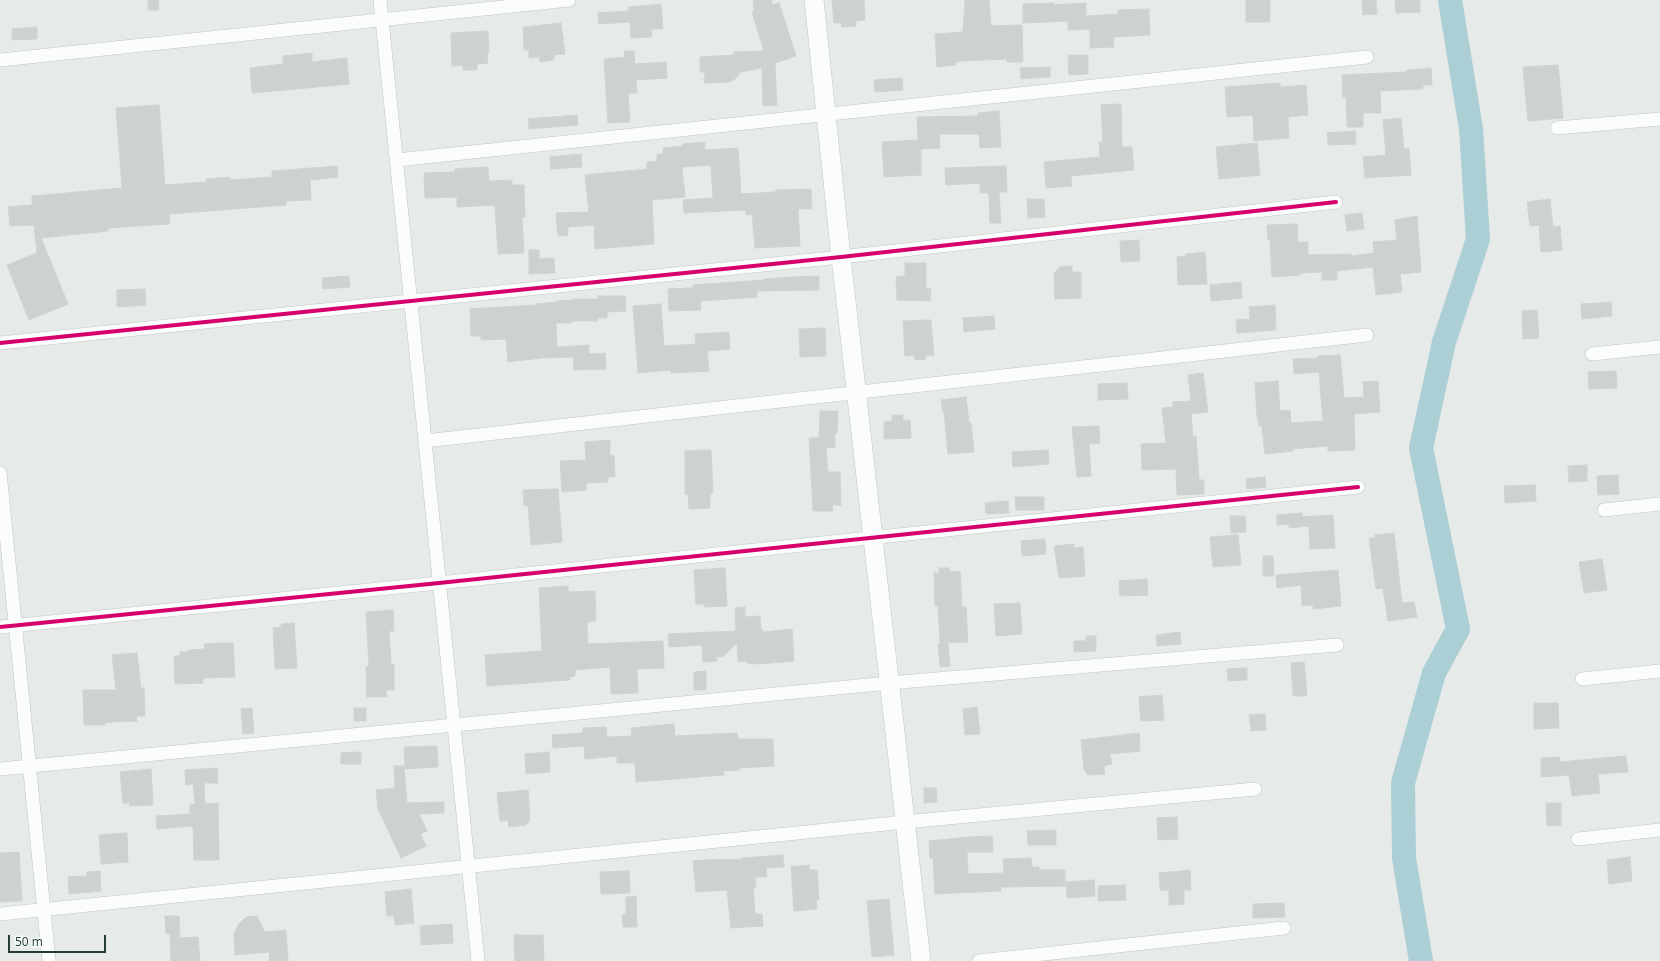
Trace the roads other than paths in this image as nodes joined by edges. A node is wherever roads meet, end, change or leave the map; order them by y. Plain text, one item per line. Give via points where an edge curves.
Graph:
1 (380, 0) edge
2 (569, 0) edge
3 (814, 0) edge
4 (382, 20) junction
5 (1367, 57) dead end
6 (0, 60) edge
7 (826, 114) junction
8 (1660, 119) edge
9 (1557, 128) dead end
10 (397, 160) junction
11 (1336, 202) dead end
12 (841, 257) junction
13 (411, 301) junction
14 (1367, 335) dead end
15 (0, 343) edge
16 (1660, 347) edge
17 (1592, 354) dead end
18 (856, 392) junction
19 (425, 441) junction
20 (0, 478) edge
21 (1358, 487) dead end
22 (1660, 504) edge
23 (1604, 510) dead end
24 (873, 538) junction
25 (440, 583) junction
26 (15, 625) junction
27 (0, 627) edge
28 (1337, 645) dead end
29 (1660, 671) edge
30 (1582, 679) dead end
31 (889, 683) junction
32 (454, 725) junction
33 (29, 766) junction
34 (0, 769) edge
35 (1255, 789) dead end
36 (905, 822) junction
37 (1660, 830) edge
38 (1578, 839) dead end
39 (468, 866) junction
40 (44, 910) junction
41 (0, 914) edge
42 (1284, 928) dead end
43 (49, 961) edge
44 (478, 961) edge
45 (921, 961) edge
46 (979, 961) edge

1 - 4 street
2 - 4 street
3 - 7 main road
4 - 6 street
4 - 10 street
5 - 7 street
7 - 10 street
7 - 12 main road
8 - 9 street
10 - 13 street
11 - 12 street
12 - 13 street
12 - 18 main road
13 - 15 street
13 - 19 street
14 - 18 street
16 - 17 street
18 - 19 street
18 - 24 main road
19 - 25 street
20 - 26 street
21 - 24 street
22 - 23 street
24 - 25 street
24 - 31 main road
25 - 26 street
25 - 32 street
26 - 27 street
26 - 33 street
28 - 31 street
29 - 30 street
31 - 32 street
31 - 36 main road
32 - 33 street
32 - 39 street
33 - 34 street
33 - 40 street
35 - 36 street
36 - 39 street
36 - 45 main road
37 - 38 street
39 - 40 street
39 - 44 street
40 - 41 street
40 - 43 street
42 - 46 street

